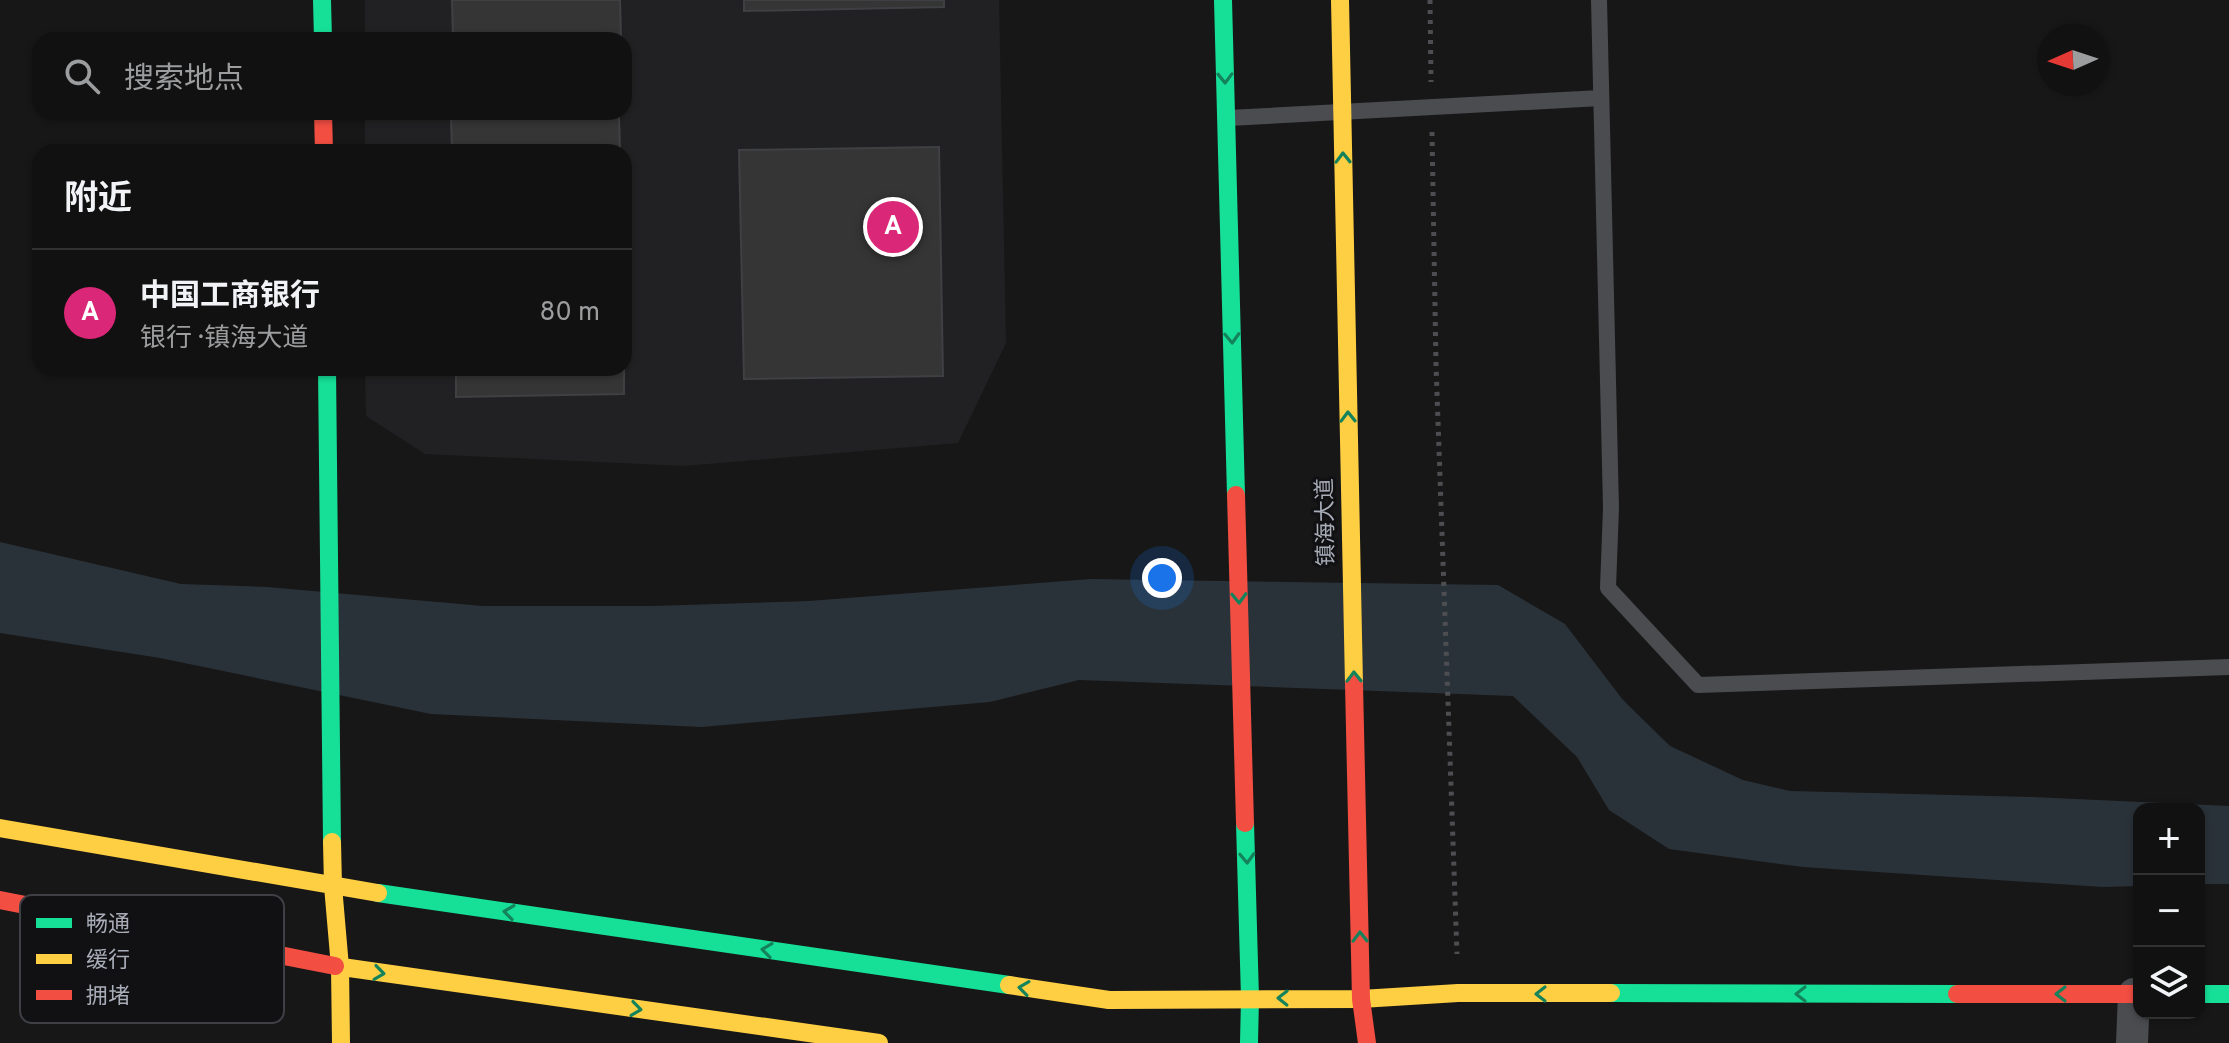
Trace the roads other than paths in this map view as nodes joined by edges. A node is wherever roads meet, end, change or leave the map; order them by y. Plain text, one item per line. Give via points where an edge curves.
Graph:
1 (322, 0) edge
2 (1223, 0) edge
3 (1340, 0) edge
4 (1599, 0) edge
5 (323, 32) edge
6 (1601, 98) junction
7 (1342, 112) junction
8 (1226, 118) junction
9 (323, 120) edge
10 (324, 144) edge
11 (327, 376) edge
12 (2229, 667) edge
13 (0, 828) edge
14 (333, 886) junction
15 (0, 900) edge
16 (20, 904) edge
17 (284, 956) edge
18 (340, 967) junction
19 (2133, 994) edge
20 (2205, 994) edge
21 (2229, 994) edge
22 (1250, 998) junction
23 (1361, 999) junction
24 (2134, 1019) edge
25 (341, 1043) edge
26 (879, 1043) edge
27 (1249, 1043) edge
28 (1367, 1043) edge
29 (2132, 1043) edge

1 - 5 street
2 -> 8 street
3 - 7 street, 镇海大道
4 - 6 lane
6 - 7 lane
6 - 12 lane via 1611,508 1608,588 1698,685
7 - 8 lane
23 -> 7 street, 镇海大道
8 -> 22 street
9 - 10 street
11 - 14 street
13 - 14 street
14 - 18 street
22 -> 14 street via 1109,1000
15 - 16 street
17 - 18 street
18 - 25 street
18 -> 26 street
19 -> 23 street via 1458,993
20 - 21 street
23 -> 22 street
22 - 27 street
23 - 28 street, 镇海大道
24 - 29 street

